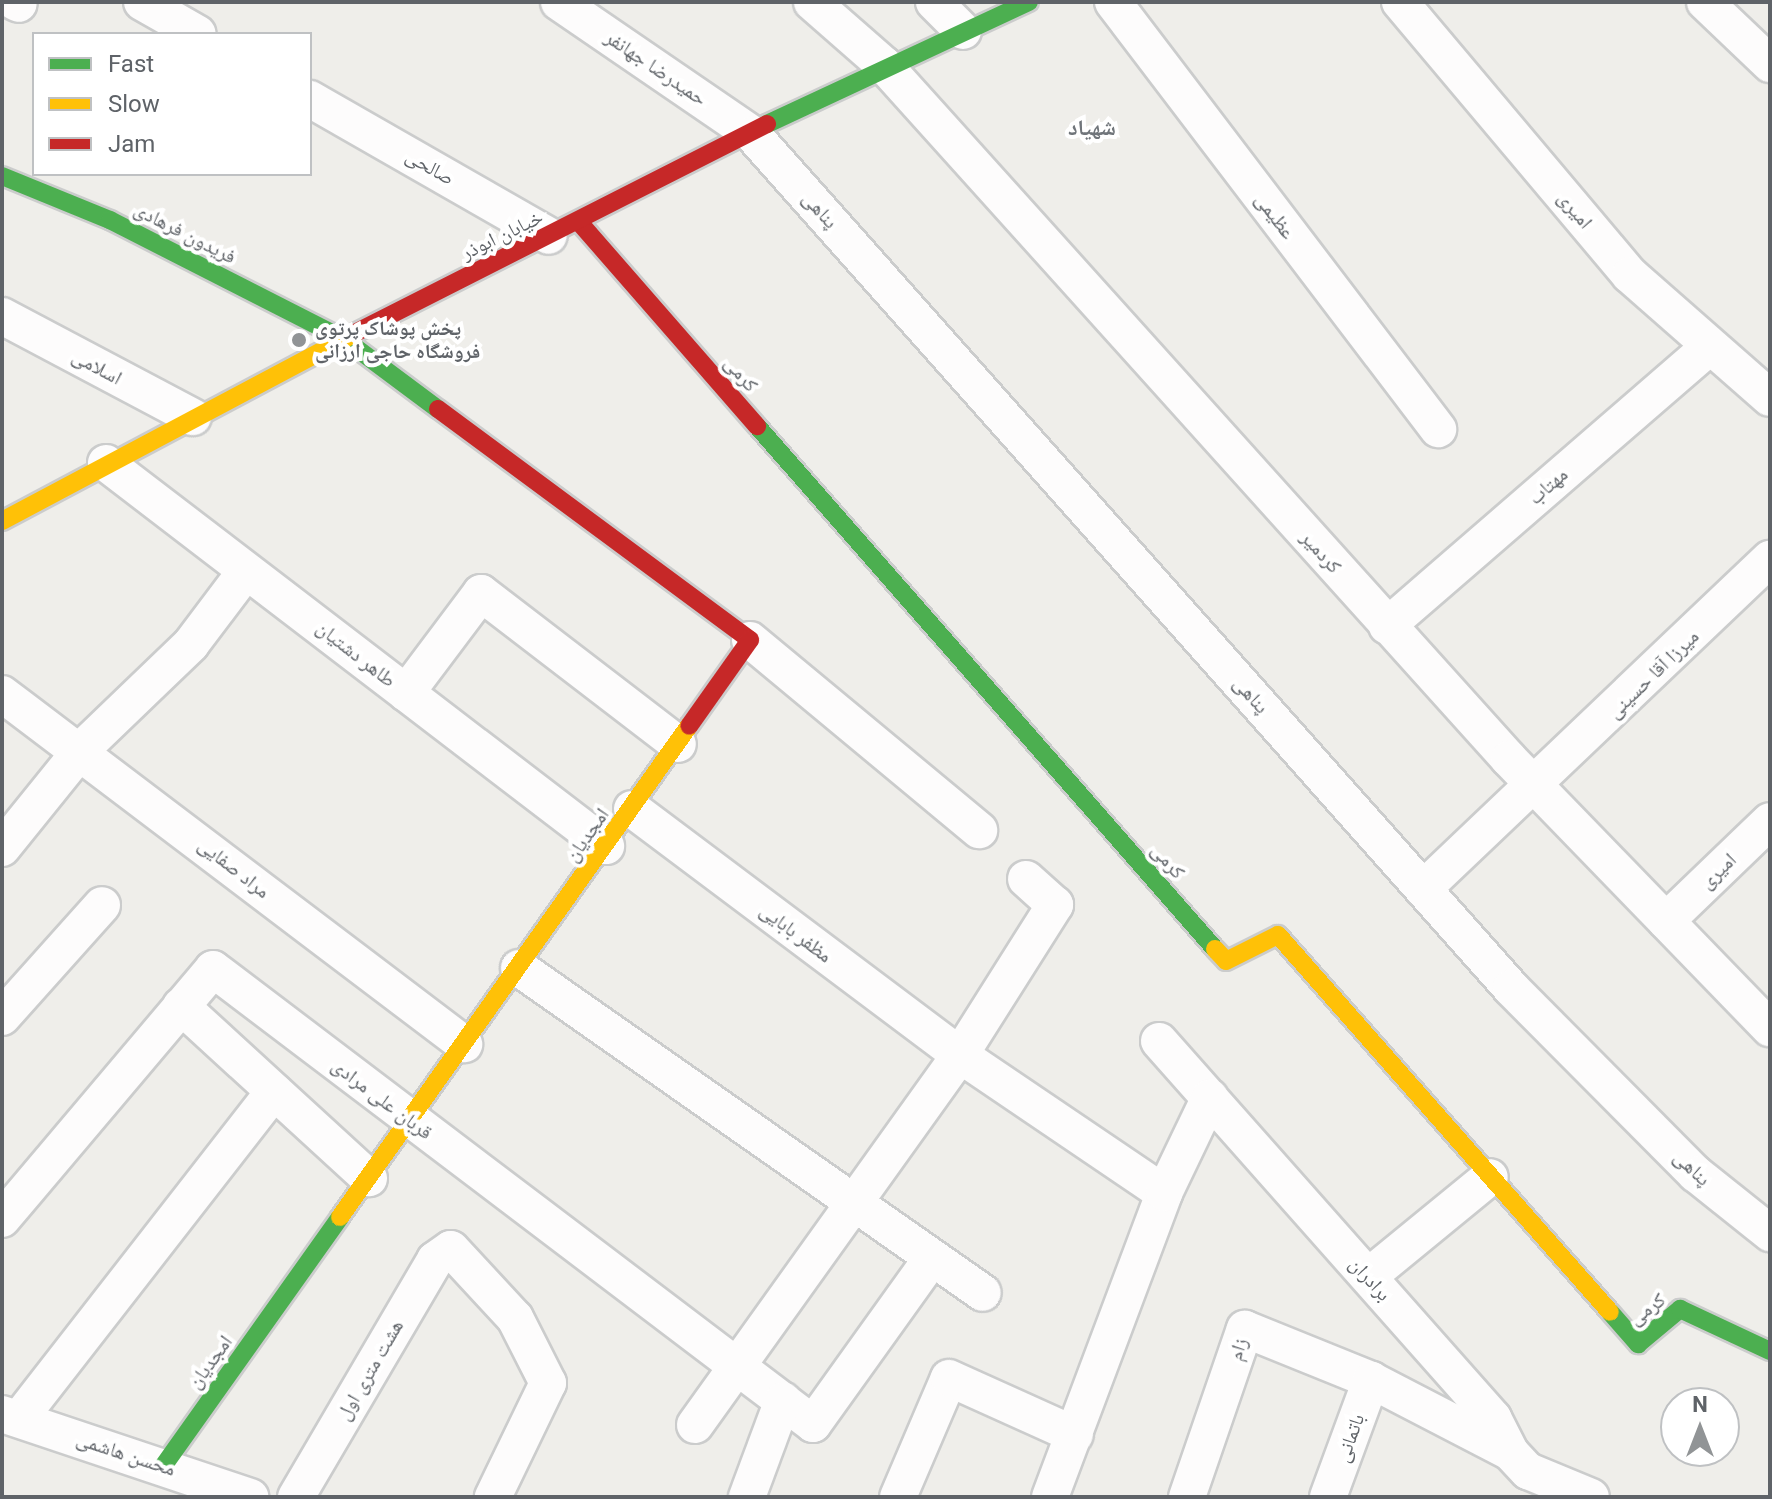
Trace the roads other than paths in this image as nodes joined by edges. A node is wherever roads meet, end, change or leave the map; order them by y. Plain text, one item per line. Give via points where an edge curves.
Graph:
1 (142, 2) edge
2 (559, 2) edge
3 (812, 2) edge
4 (934, 2) edge
5 (1029, 2) edge
6 (1113, 2) edge
7 (1400, 2) edge
8 (1705, 2) edge
9 (963, 31) junction
10 (194, 32) edge
11 (1770, 64) edge
12 (884, 65) junction
13 (312, 100) edge
14 (753, 135) junction
15 (2, 176) edge
16 (564, 229) junction
17 (2, 316) edge
18 (344, 339) junction
19 (1709, 347) junction
20 (1770, 398) edge
21 (193, 417) junction
22 (1438, 429) dead end
23 (106, 463) junction
24 (2, 521) edge
25 (1770, 559) edge
26 (246, 571) junction
27 (1387, 626) junction
28 (750, 640) junction
29 (406, 693) junction
30 (2, 694) edge
31 (678, 744) junction
32 (81, 750) junction
33 (1536, 789) junction
34 (632, 809) junction
35 (1770, 821) edge
36 (979, 830) dead end
37 (606, 846) junction
38 (2, 848) edge
39 (1026, 879) dead end
40 (1423, 889) junction
41 (102, 905) dead end
42 (1666, 921) junction
43 (519, 968) junction
44 (181, 1006) junction
45 (2, 1017) edge
46 (1770, 1028) edge
47 (1159, 1041) dead end
48 (464, 1044) junction
49 (960, 1055) junction
50 (274, 1092) junction
51 (1210, 1097) junction
52 (410, 1121) junction
53 (1490, 1177) junction
54 (369, 1178) junction
55 (1164, 1193) junction
56 (855, 1200) junction
57 (2, 1219) edge
58 (1770, 1233) edge
59 (931, 1259) junction
60 (1369, 1276) junction
61 (983, 1293) dead end
62 (1770, 1351) edge
63 (736, 1361) junction
64 (1371, 1380) junction
65 (783, 1400) junction
66 (10, 1416) edge
67 (695, 1425) dead end
68 (1075, 1435) junction
69 (164, 1465) junction
70 (1518, 1473) edge
71 (250, 1497) edge
72 (296, 1497) edge
73 (493, 1497) edge
74 (747, 1497) edge
75 (898, 1497) edge
76 (1050, 1497) edge
77 (1187, 1497) edge
78 (1328, 1497) edge
79 (1591, 1497) edge

1 - 10 street
2 - 14 street, حمیدرضا جهانفر
3 - 12 street, کردمیر
4 - 9 street
5 - 9 street, خیابان ابوذر
6 - 22 street, عظیمی
7 - 19 street, امیری via 1630,275
8 - 11 street
9 - 12 street, خیابان ابوذر
12 - 14 street, خیابان ابوذر
12 - 27 street, کردمیر
13 - 16 street, صالحی
14 - 16 street, خیابان ابوذر
14 - 40 street, پناهی
15 - 18 street, فریدون فرهادی via 110,220
16 - 18 street, خیابان ابوذر
16 - 53 street, کرمی via 1226,961 1278,935
17 - 21 street, اسلامی
18 - 21 street, خیابان ابوذر
18 - 28 street
19 - 20 street, امیری
19 - 27 street, مهتاب
21 - 23 street, خیابان ابوذر
23 - 24 street, خیابان ابوذر
23 - 26 street, طاهر دشتیان
25 - 33 street, میرزا آقا حسینی
26 - 29 street, طاهر دشتیان
26 - 32 street via 191,644
27 - 33 street, کردمیر
28 - 31 street, امجدیان
28 - 36 street
29 - 31 street via 481,593
29 - 37 street, طاهر دشتیان
30 - 32 street, مراد صفایی
31 - 34 street, امجدیان
32 - 38 street
32 - 48 street, مراد صفایی
33 - 40 street, میرزا آقا حسینی
33 - 42 street, کردمیر
34 - 37 street, امجدیان
34 - 49 street, مظفر بابایی
35 - 42 street, امیری
37 - 43 street, امجدیان
39 - 49 street via 1055,905
40 - 58 street, پناهی via 1696,1174
41 - 45 street
42 - 46 street, کردمیر
43 - 48 street, امجدیان
43 - 56 street
44 - 50 street
44 - 52 street, قربان علی مرادی via 213,969
44 - 57 street, قربان علی مرادی
47 - 51 street, برادران
48 - 52 street, امجدیان
49 - 55 street, مظفر بابایی
49 - 56 street
50 - 54 street
50 - 66 street
51 - 55 street
51 - 60 street, برادران
52 - 54 street, امجدیان
52 - 63 street, قربان علی مرادی
53 - 60 street
53 - 62 street, کرمی via 1638,1344 1680,1309
54 - 69 street, امجدیان
55 - 68 street
56 - 59 street
56 - 63 street
59 - 61 street
59 - 65 street, قربان علی مرادی via 813,1424
60 - 70 street, برادران via 1493,1418
63 - 65 street, قربان علی مرادی
63 - 67 street
64 - 70 street
64 - 77 street, زام via 1245,1329
64 - 78 street, باتمانی
65 - 74 street
66 - 69 street, محسن هاشمی
68 - 75 street via 949,1378
68 - 76 street
69 - 71 street, محسن هاشمی
70 - 79 street
72 - 73 street, هشت متری اول via 435,1260 451,1249 515,1318 548,1383

